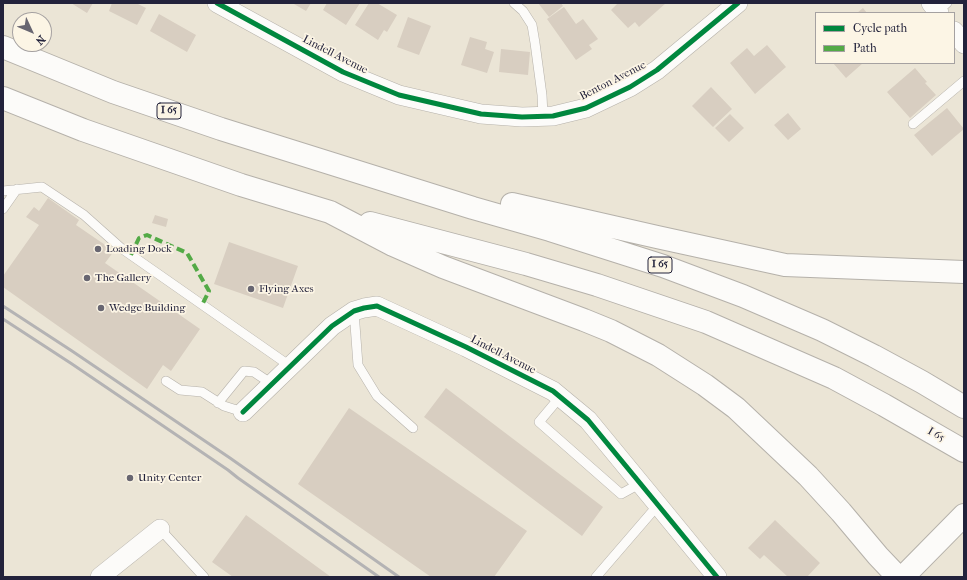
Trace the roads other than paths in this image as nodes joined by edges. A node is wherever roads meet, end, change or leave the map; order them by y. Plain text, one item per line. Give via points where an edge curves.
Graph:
1 (217, 3) edge
2 (514, 3) edge
3 (727, 6) edge
4 (955, 32) edge
5 (964, 44) edge
6 (3, 47) edge
7 (964, 81) edge
8 (3, 98) edge
9 (543, 116) junction
10 (522, 117) joint
11 (913, 124) dead end
12 (338, 165) junction
13 (17, 189) junction
14 (3, 191) edge
15 (3, 209) edge
16 (330, 212) junction
17 (964, 272) edge
18 (354, 312) junction
19 (290, 366) junction
20 (166, 381) dead end
21 (272, 384) junction
22 (560, 398) junction
23 (218, 403) junction
24 (964, 407) edge
25 (243, 412) joint
26 (413, 428) dead end
27 (961, 449) edge
28 (641, 483) junction
29 (658, 505) junction
30 (964, 515) edge
31 (160, 529) joint
32 (100, 577) edge
33 (204, 577) edge
34 (596, 577) edge
35 (716, 577) edge
36 (898, 577) edge
37 (903, 577) edge

1 - 10 street, Lindell Avenue via 343,72 399,95 481,114
2 - 9 lane via 523,10 532,25
3 - 9 street, Benton Avenue via 657,70 630,87 586,108
4 - 5 street
6 - 12 main road, I 65 via 86,81 220,129
7 - 11 lane
8 - 16 main road, I 65 via 82,130 241,185
9 - 10 street, Benton Avenue
12 - 17 main road via 785,265
12 - 24 main road, I 65 via 648,261 743,296 874,356
13 - 14 lane
13 - 15 lane
13 - 19 lane via 42,187 84,215 121,248
16 - 27 main road, I 65 / I 65 via 598,285 706,322 834,378
16 - 36 main road via 393,245 443,267 611,331 683,370 736,408 808,476
18 - 19 street, Lindell Avenue via 332,326
18 - 22 street, Lindell Avenue via 377,306 466,347
18 - 26 lane via 358,365 377,396
19 - 21 street, Lindell Avenue
20 - 23 lane via 180,390 202,392
21 - 23 lane via 254,372 244,371
21 - 25 street, Lindell Avenue
22 - 28 street, Lindell Avenue via 588,420
22 - 28 lane via 539,422 621,494
23 - 25 lane
28 - 29 street, Lindell Avenue
29 - 34 lane
29 - 35 street, Lindell Avenue
30 - 37 main road
31 - 32 street
31 - 33 lane

